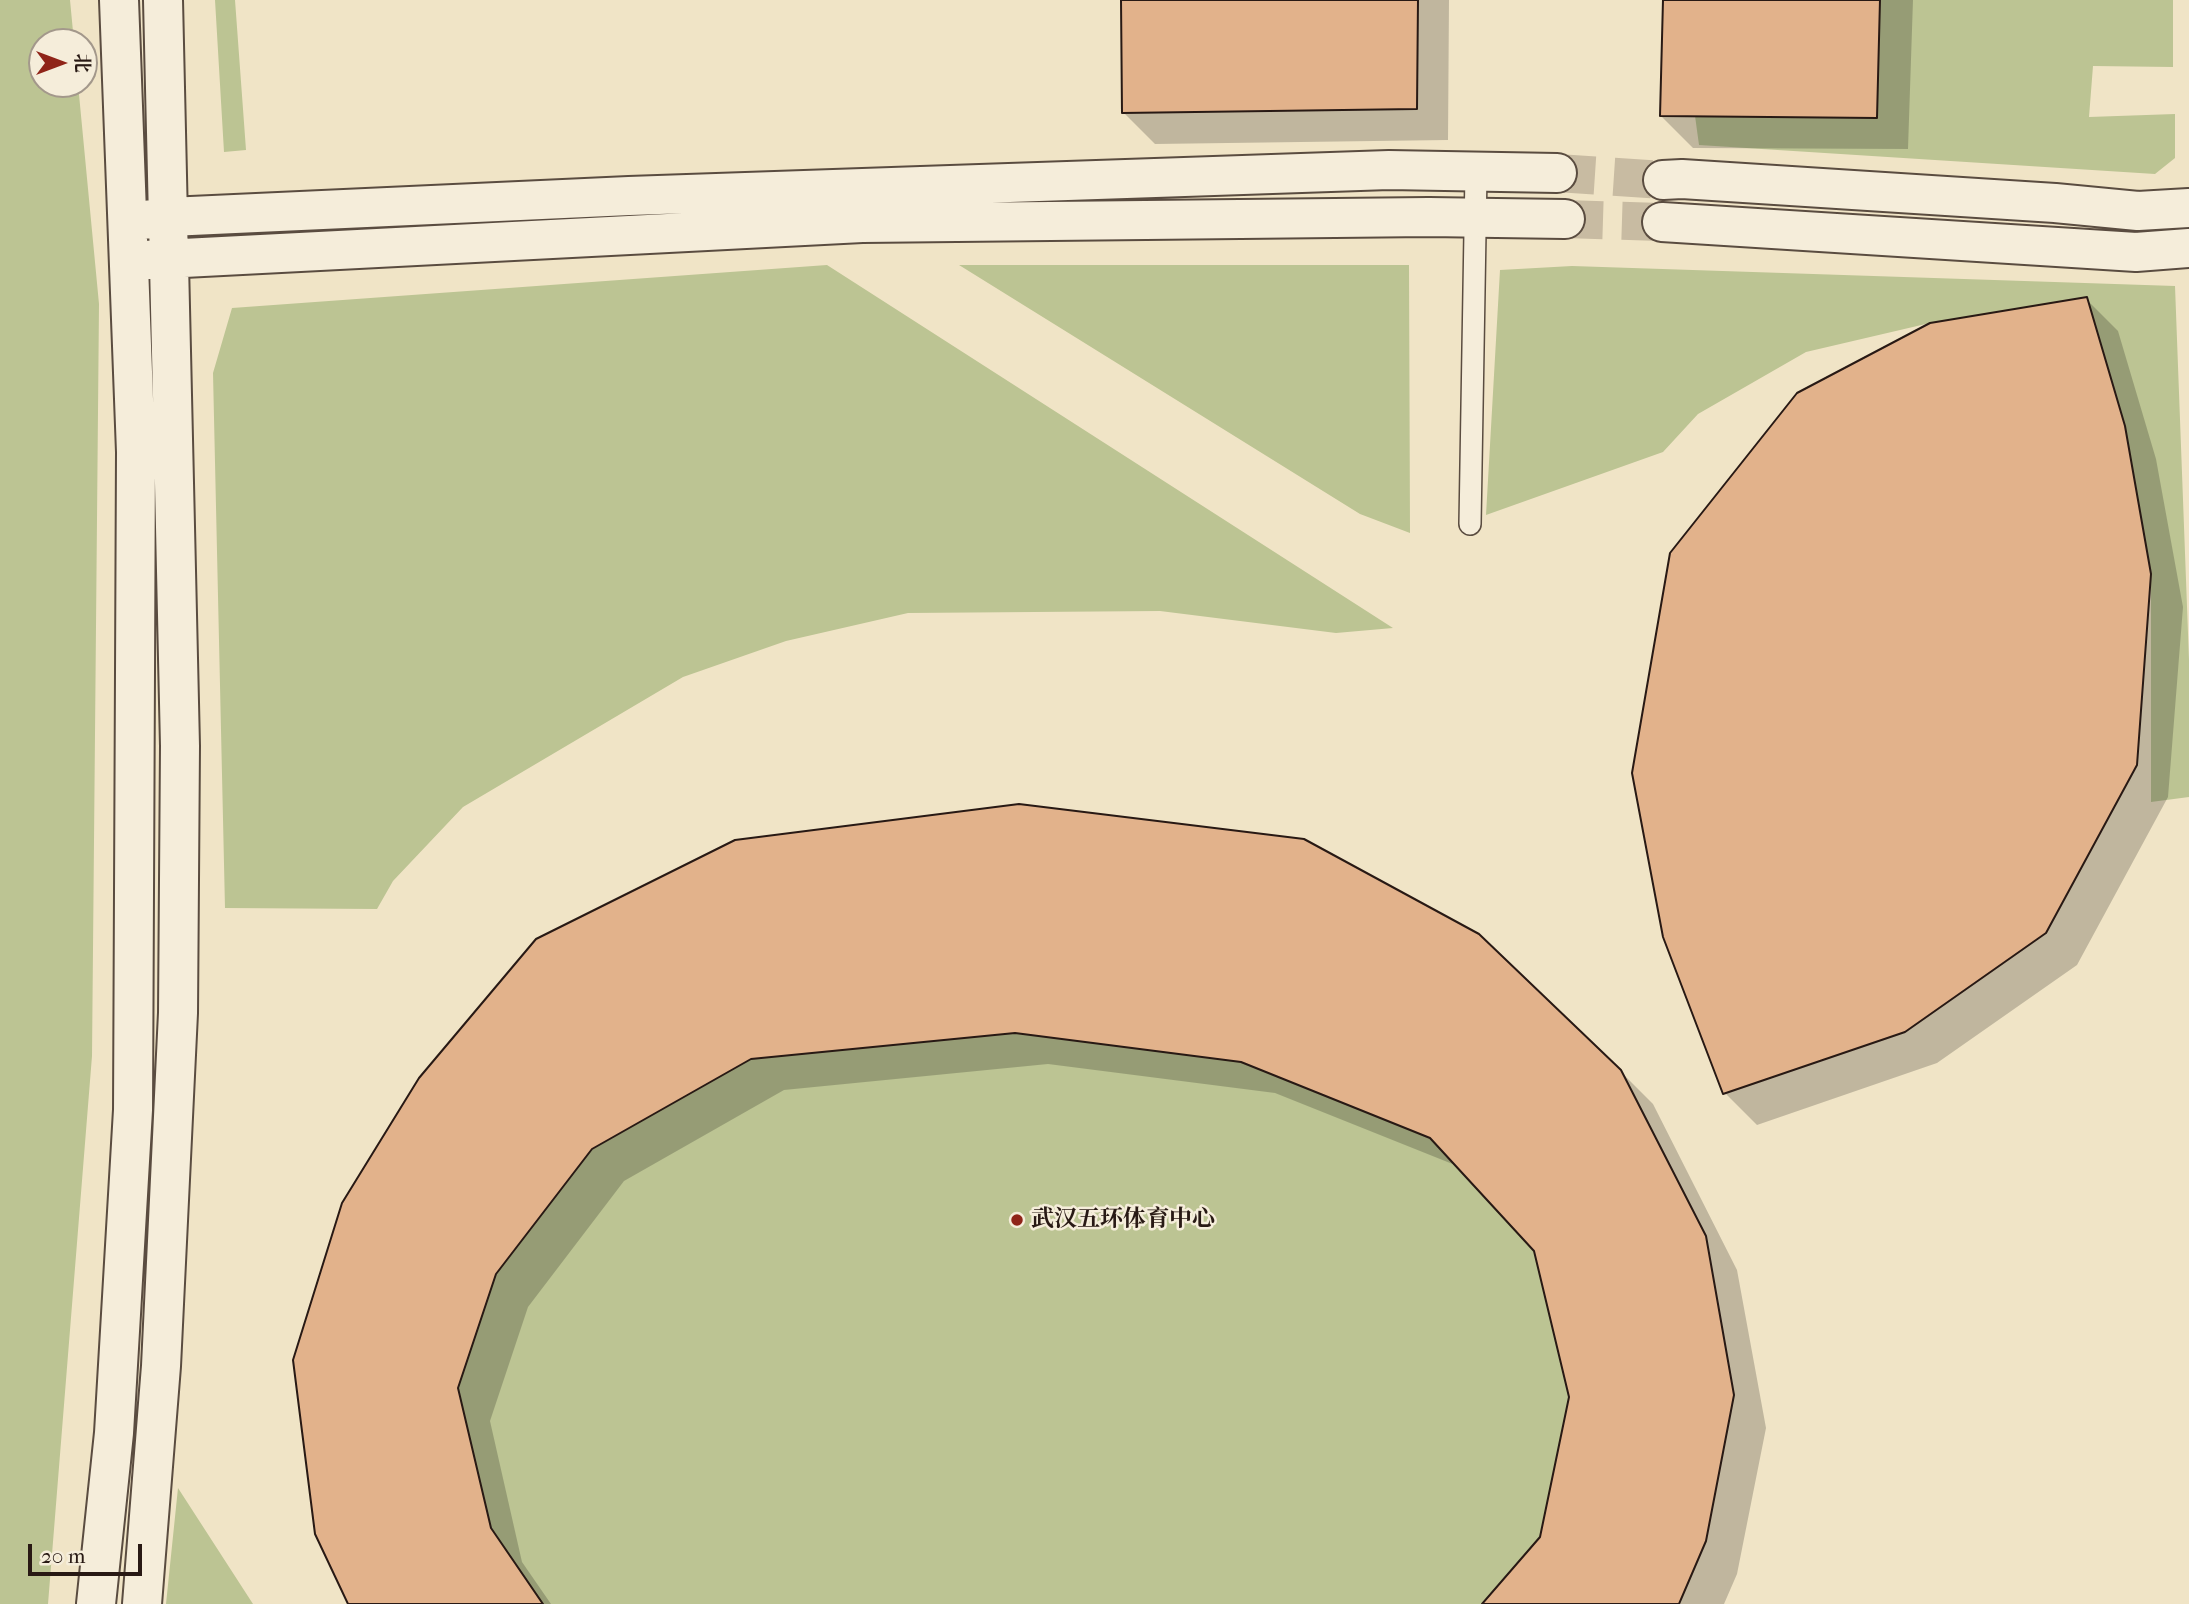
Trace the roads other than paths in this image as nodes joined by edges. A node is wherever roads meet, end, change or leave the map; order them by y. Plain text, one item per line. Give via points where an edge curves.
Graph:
1 (119, 0) edge
2 (163, 0) edge
3 (1476, 173) junction
4 (1557, 173) tunnel mouth
5 (1663, 180) tunnel mouth
6 (2189, 208) edge
7 (169, 217) junction
8 (1476, 218) junction
9 (1566, 219) tunnel mouth
10 (128, 222) junction
11 (1662, 222) tunnel mouth
12 (2189, 248) edge
13 (170, 257) junction
14 (129, 261) junction
15 (1470, 524) dead end
16 (96, 1604) edge
17 (142, 1604) edge

1 - 10 street
2 - 7 street
3 - 4 street
3 - 7 street via 1375,170
3 - 8 lane
5 - 6 street via 2138,211
7 - 10 street
7 - 13 street
8 - 9 street
8 - 13 street via 862,223
8 - 15 lane
10 - 14 street
11 - 12 street via 2136,251
13 - 14 street
13 - 17 street via 180,746 178,1013 161,1366
14 - 16 street via 136,452 133,1110 114,1433

